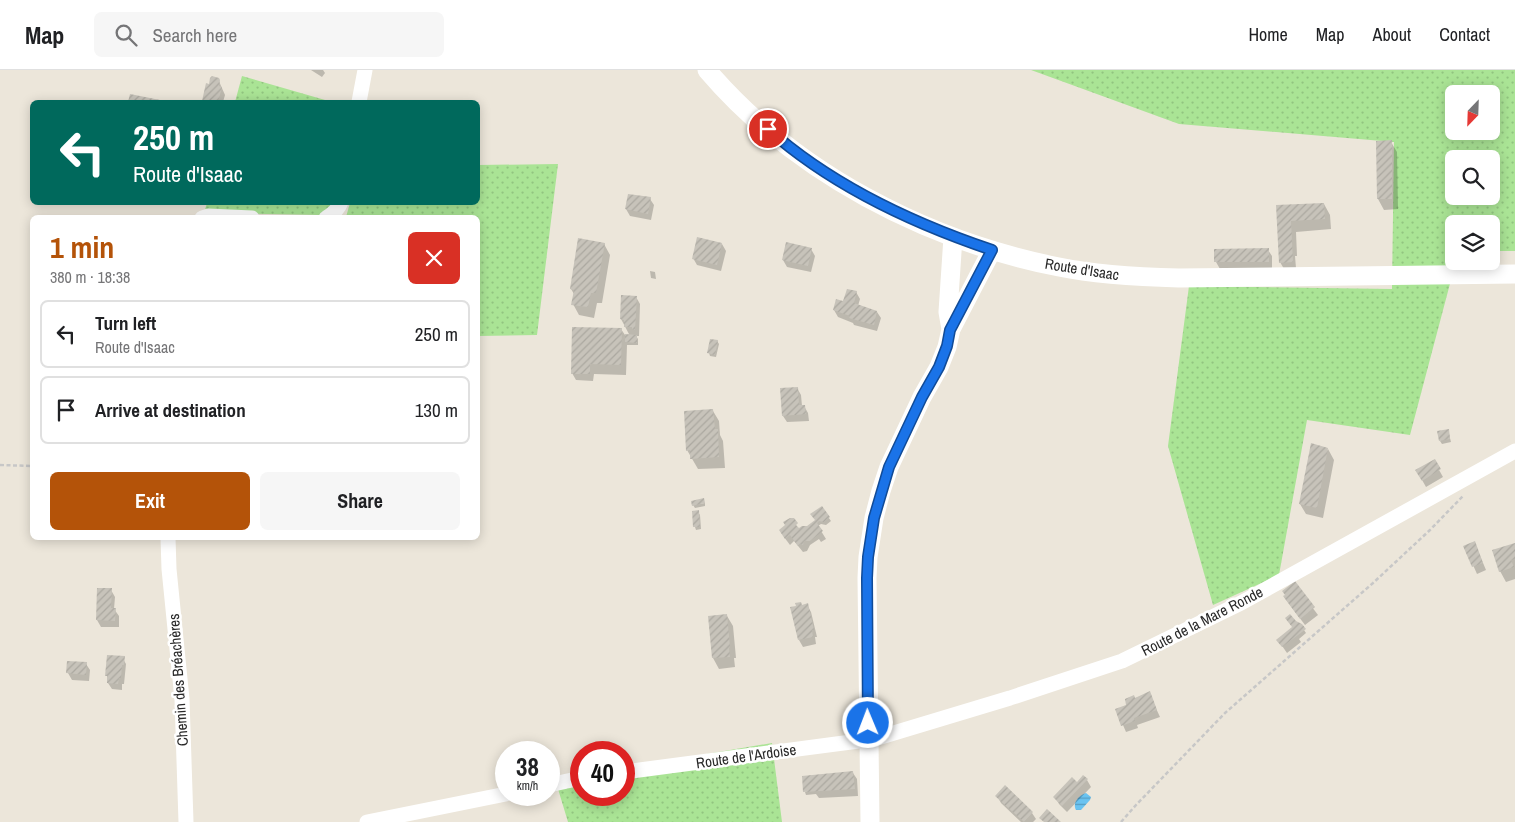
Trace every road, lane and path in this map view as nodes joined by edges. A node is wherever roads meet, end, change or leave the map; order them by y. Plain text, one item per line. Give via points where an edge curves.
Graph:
1 (365, 70) edge
2 (707, 70) edge
3 (359, 100) edge
4 (339, 205) edge
5 (330, 215) edge
6 (953, 237) junction
7 (992, 250) junction
8 (1515, 274) edge
9 (950, 330) junction
10 (1515, 451) edge
11 (0, 465) edge
12 (30, 466) edge
13 (1469, 490) dead end
14 (168, 540) edge
15 (868, 740) junction
16 (635, 771) edge
17 (495, 796) edge
18 (186, 822) edge
19 (367, 822) edge
20 (870, 822) edge
21 (1121, 822) edge

1 - 3 street
2 - 6 street, Route d'Isaac via 778,139 820,168 872,200
4 - 5 street
6 - 7 street, Route d'Isaac
6 - 9 street via 948,312
7 - 8 street, Route d'Isaac via 1060,267 1136,277
7 - 9 street
9 - 15 street via 939,367 889,467 874,518 867,578
10 - 15 street, Route de la Mare Ronde via 1241,603 1122,661
11 - 12 path
13 - 21 path via 1373,584 1225,713
14 - 18 street, Chemin des Bréachères via 182,699
15 - 16 street, Route de l'Ardoise
15 - 20 street
17 - 19 street

